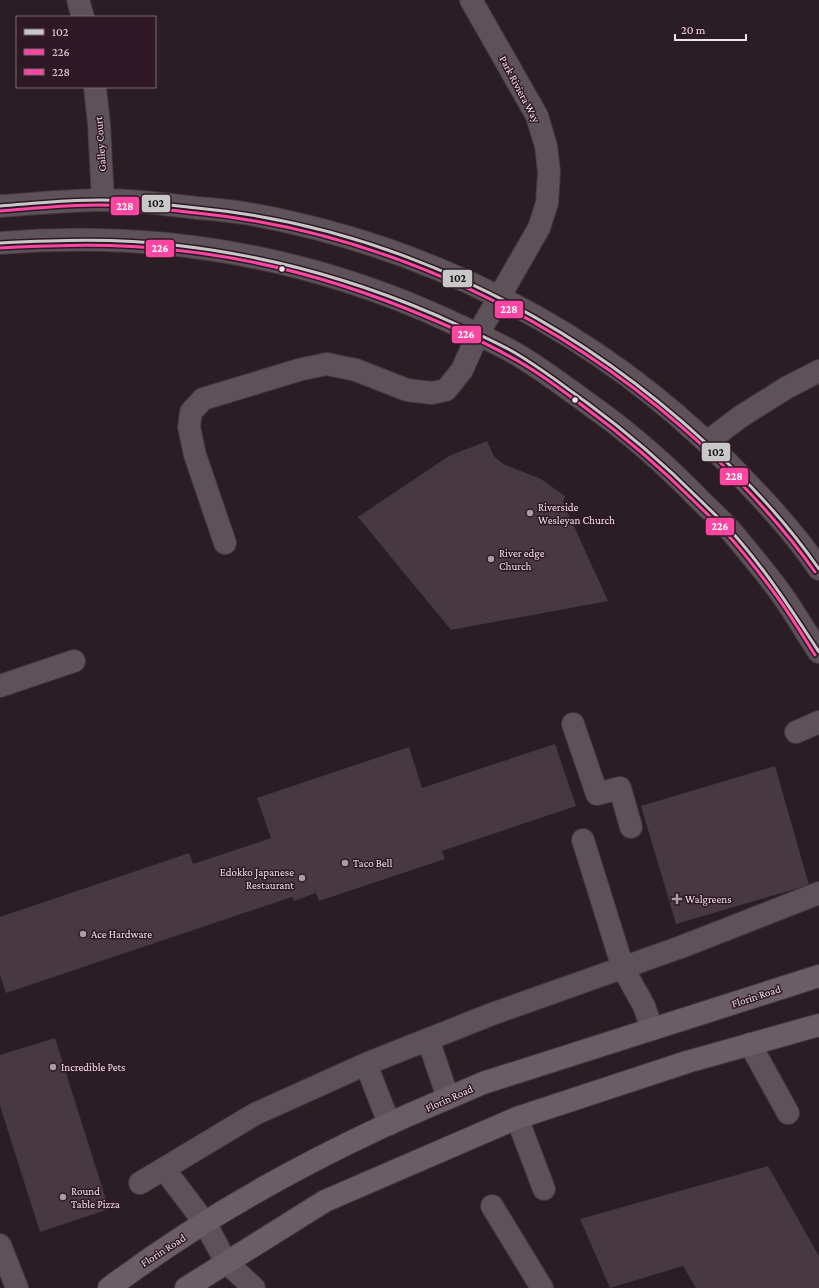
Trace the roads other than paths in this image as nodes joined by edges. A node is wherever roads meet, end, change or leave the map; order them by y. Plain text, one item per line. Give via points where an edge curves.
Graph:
1 (78, 0) edge
2 (471, 0) edge
3 (83, 16) edge
4 (95, 88) edge
5 (103, 200) junction
6 (0, 206) edge
7 (0, 243) edge
8 (500, 296) junction
9 (478, 334) junction
10 (819, 371) edge
11 (707, 442) junction
12 (225, 543) dead end
13 (819, 569) edge
14 (819, 652) edge
15 (74, 661) dead end
16 (0, 686) edge
17 (819, 722) edge
18 (573, 724) dead end
19 (796, 732) dead end
20 (631, 827) dead end
21 (583, 840) dead end
22 (819, 892) edge
23 (623, 968) junction
24 (819, 976) edge
25 (819, 1025) edge
26 (652, 1029) junction
27 (428, 1039) junction
28 (750, 1044) junction
29 (366, 1064) junction
30 (448, 1098) junction
31 (788, 1113) dead end
32 (517, 1118) junction
33 (390, 1124) junction
34 (164, 1169) junction
35 (140, 1184) dead end
36 (544, 1189) dead end
37 (492, 1206) dead end
38 (205, 1223) junction
39 (0, 1245) edge
40 (226, 1262) junction
41 (17, 1288) edge
42 (109, 1288) edge
43 (186, 1288) edge
44 (254, 1288) edge
45 (542, 1288) edge

1 - 3 street
2 - 8 street, Park Riviera Way via 537,116 546,146 549,172 547,203 540,228
4 - 5 street, Galley Court
5 - 6 street
5 - 8 street via 243,213 305,226 379,247 438,268
7 - 9 street via 88,240 224,250 356,283 417,306
8 - 9 street, Park Riviera Way
8 - 11 street via 589,349 652,394
9 - 12 street, Park Riviera Way via 462,370 446,390 432,393 407,390 356,370 327,364 203,399 191,412 189,427 195,455
9 - 14 street via 559,382 620,426 669,468 729,529 777,588
10 - 11 street via 740,417
11 - 13 street via 765,501
15 - 16 street
17 - 19 street
18 - 20 street via 597,794 620,788
21 - 23 street
22 - 23 street
23 - 26 street via 644,1006
23 - 27 street
24 - 26 main road, Florin Road
25 - 28 main road
26 - 30 main road, Florin Road via 483,1083
27 - 29 street
27 - 30 street
28 - 31 street
28 - 32 main road
29 - 33 street
29 - 34 street via 255,1114
30 - 33 main road, Florin Road
32 - 36 street
32 - 40 main road via 325,1201
33 - 38 main road, Florin Road via 304,1166
34 - 35 street
34 - 38 street
37 - 45 street
38 - 40 street
38 - 42 main road, Florin Road via 170,1244
39 - 41 street
40 - 43 main road
40 - 44 street

